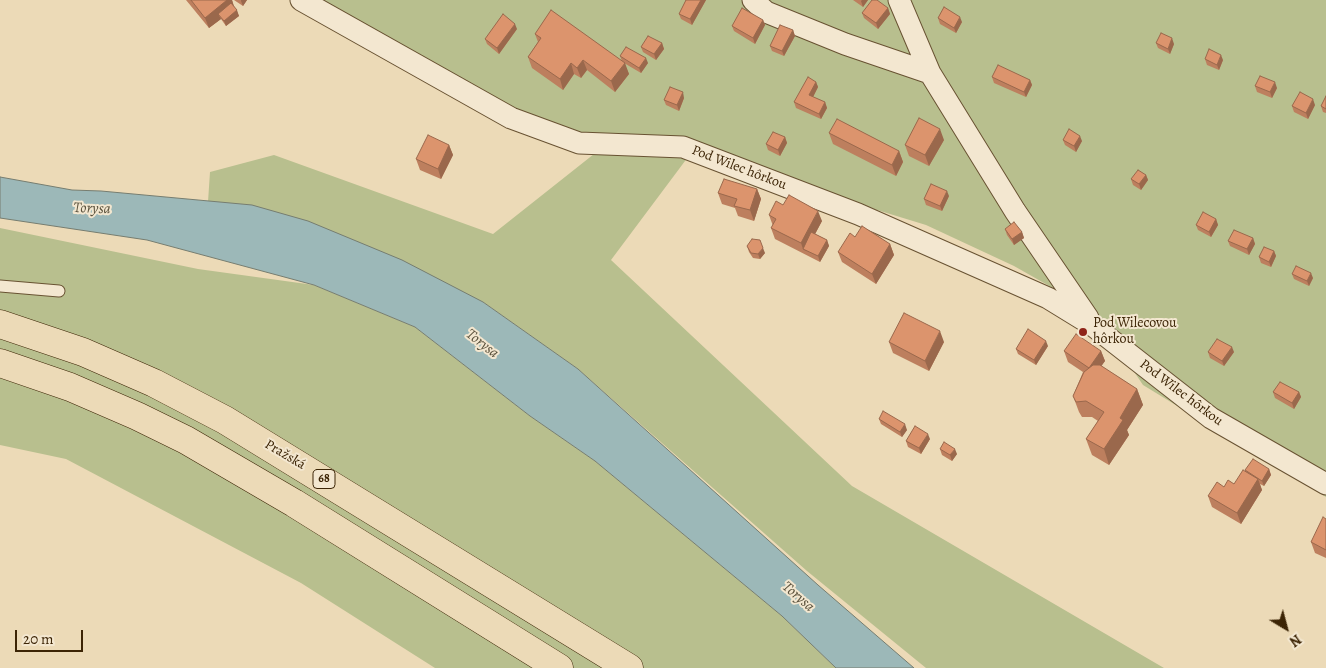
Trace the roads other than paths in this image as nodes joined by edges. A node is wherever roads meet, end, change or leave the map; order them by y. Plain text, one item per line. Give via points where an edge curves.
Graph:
1 (301, 0) edge
2 (753, 0) edge
3 (899, 0) edge
4 (930, 73) junction
5 (0, 286) edge
6 (59, 291) dead end
7 (0, 324) edge
8 (1092, 325) junction
9 (0, 363) edge
10 (1326, 484) edge
11 (559, 668) edge
12 (630, 668) edge

1 - 8 street, Pod Wilec hôrkou via 510,118 579,143 683,146 858,214 1048,298
2 - 4 street via 766,12
3 - 4 street, Pod Wilec hôrkou
4 - 8 street, Pod Wilec hôrkou via 1015,211
5 - 6 lane
7 - 12 main road, Pražská / 68 via 83,352 225,420
8 - 10 street, Pod Wilec hôrkou via 1211,418
9 - 11 main road via 70,387 186,440

